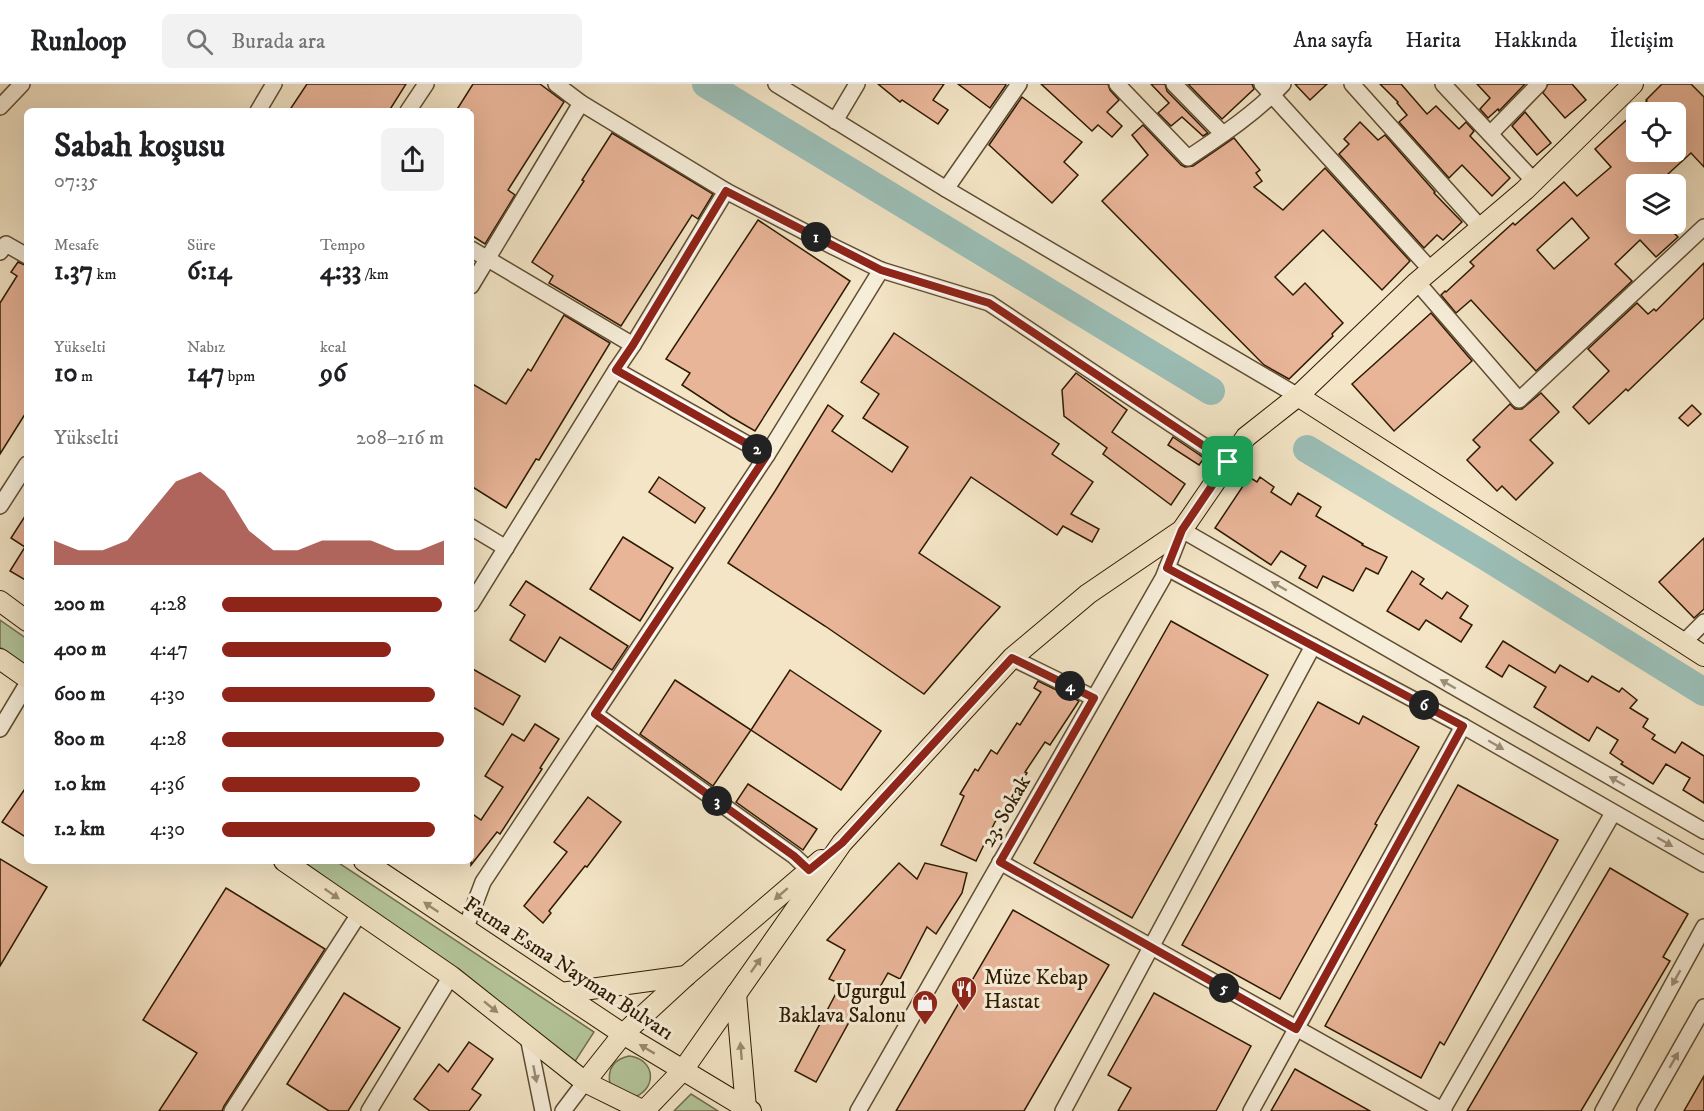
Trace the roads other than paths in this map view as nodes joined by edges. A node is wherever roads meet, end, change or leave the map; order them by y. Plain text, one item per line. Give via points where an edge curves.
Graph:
1 (22, 84) edge
2 (274, 84) edge
3 (426, 84) edge
4 (556, 84) edge
5 (776, 84) edge
6 (856, 84) edge
7 (1019, 84) edge
8 (1117, 84) edge
9 (1174, 84) edge
10 (1262, 84) edge
11 (1352, 84) edge
12 (1443, 84) edge
13 (1539, 84) edge
14 (1633, 84) edge
15 (1278, 90) edge
16 (1522, 90) edge
17 (581, 103) junction
18 (0, 107) edge
19 (260, 108) edge
20 (410, 108) edge
21 (835, 121) junction
22 (1223, 134) junction
23 (1490, 134) junction
24 (1534, 181) junction
25 (946, 189) junction
26 (726, 191) junction
27 (1704, 227) edge
28 (1481, 228) junction
29 (474, 251) edge
30 (0, 252) edge
31 (24, 254) edge
32 (488, 259) junction
33 (881, 270) junction
34 (1424, 276) junction
35 (474, 281) edge
36 (633, 345) junction
37 (616, 370) junction
38 (1298, 396) junction
39 (767, 455) junction
40 (1228, 462) junction
41 (24, 470) edge
42 (0, 506) edge
43 (474, 529) edge
44 (1182, 530) junction
45 (506, 548) junction
46 (1167, 568) junction
47 (474, 599) edge
48 (0, 601) edge
49 (24, 619) edge
50 (1704, 622) edge
51 (1683, 643) junction
52 (1313, 645) junction
53 (1704, 656) edge
54 (1012, 658) junction
55 (0, 659) edge
56 (24, 676) edge
57 (24, 689) edge
58 (1094, 698) junction
59 (595, 714) junction
60 (1463, 726) junction
61 (0, 729) edge
62 (1613, 813) junction
63 (1704, 831) edge
64 (842, 843) junction
65 (1000, 862) junction
66 (288, 864) edge
67 (368, 864) edge
68 (1704, 864) edge
69 (809, 870) junction
70 (359, 914) junction
71 (1704, 927) edge
72 (465, 930) junction
73 (1151, 947) junction
74 (451, 976) junction
75 (686, 976) junction
76 (561, 993) junction
77 (736, 994) junction
78 (1704, 1007) edge
79 (1296, 1029) junction
80 (623, 1035) junction
81 (528, 1037) junction
82 (683, 1070) junction
83 (585, 1082) junction
84 (373, 1110) edge
85 (749, 1110) edge
86 (232, 1111) edge
87 (543, 1111) edge
88 (563, 1111) edge
89 (644, 1111) edge
90 (858, 1111) edge
91 (1063, 1111) edge
92 (1251, 1111) edge
93 (1443, 1111) edge
94 (1603, 1111) edge
95 (1645, 1111) edge

1 - 18 street
2 - 19 street
3 - 20 street
4 - 17 street
5 - 21 street
6 - 21 street
7 - 25 street
8 - 22 street via 1188,158
9 - 22 street
10 - 15 street
11 - 28 street
12 - 23 street
13 - 16 street
14 - 24 main road
15 - 22 street
15 - 34 street
16 - 23 street
17 - 26 street
17 - 32 street
21 - 25 street
23 - 24 street
24 - 28 main road
25 - 38 street
26 - 33 street
26 - 36 street
27 - 34 street via 1519,400
28 - 34 main road
29 - 32 street
30 - 31 street via 6,244
32 - 35 street
32 - 36 street
33 - 39 street
33 - 40 street via 989,303
34 - 38 main road
36 - 37 street
37 - 39 street
37 - 45 street
38 - 40 main road via 1246,437
38 - 51 main road
39 - 59 street
40 - 44 main road
41 - 42 street
43 - 45 street
44 - 46 street, 23. Sokak
44 - 54 main road via 1088,594
63 -> 44 street
45 - 47 street
46 - 52 street
46 - 58 street, 23. Sokak
48 - 49 main road
50 - 51 street
51 - 53 main road
52 - 60 street
52 - 73 street
54 - 58 street
54 - 64 main road
55 - 56 main road
57 - 61 street
58 - 65 street, 23. Sokak
59 - 69 street
59 - 72 street via 483,882
60 -> 62 street
60 - 79 street
62 -> 68 street
62 - 93 street
64 - 69 main road
77 -> 64 main road
65 - 73 street
65 - 90 street, 23. Sokak
66 -> 70 main road
72 -> 67 main road, Fatma Esma Nayman Bulvarı
69 -> 75 main road
70 - 74 main road
70 - 86 street
71 -> 94 street
72 - 76 main road, Fatma Esma Nayman Bulvarı
73 - 79 street
73 - 91 street
74 -> 81 main road
74 - 84 street
75 - 76 main road
75 - 80 main road
76 - 80 main road, Fatma Esma Nayman Bulvarı
77 - 82 main road
85 -> 77 main road
95 -> 78 street
79 - 92 street
79 - 93 street
82 -> 80 main road, Fatma Esma Nayman Bulvarı
80 - 83 main road
81 - 83 main road
81 -> 87 street
82 - 85 main road, Fatma Esma Nayman Bulvarı
82 - 89 main road
83 - 88 street
83 - 89 main road

